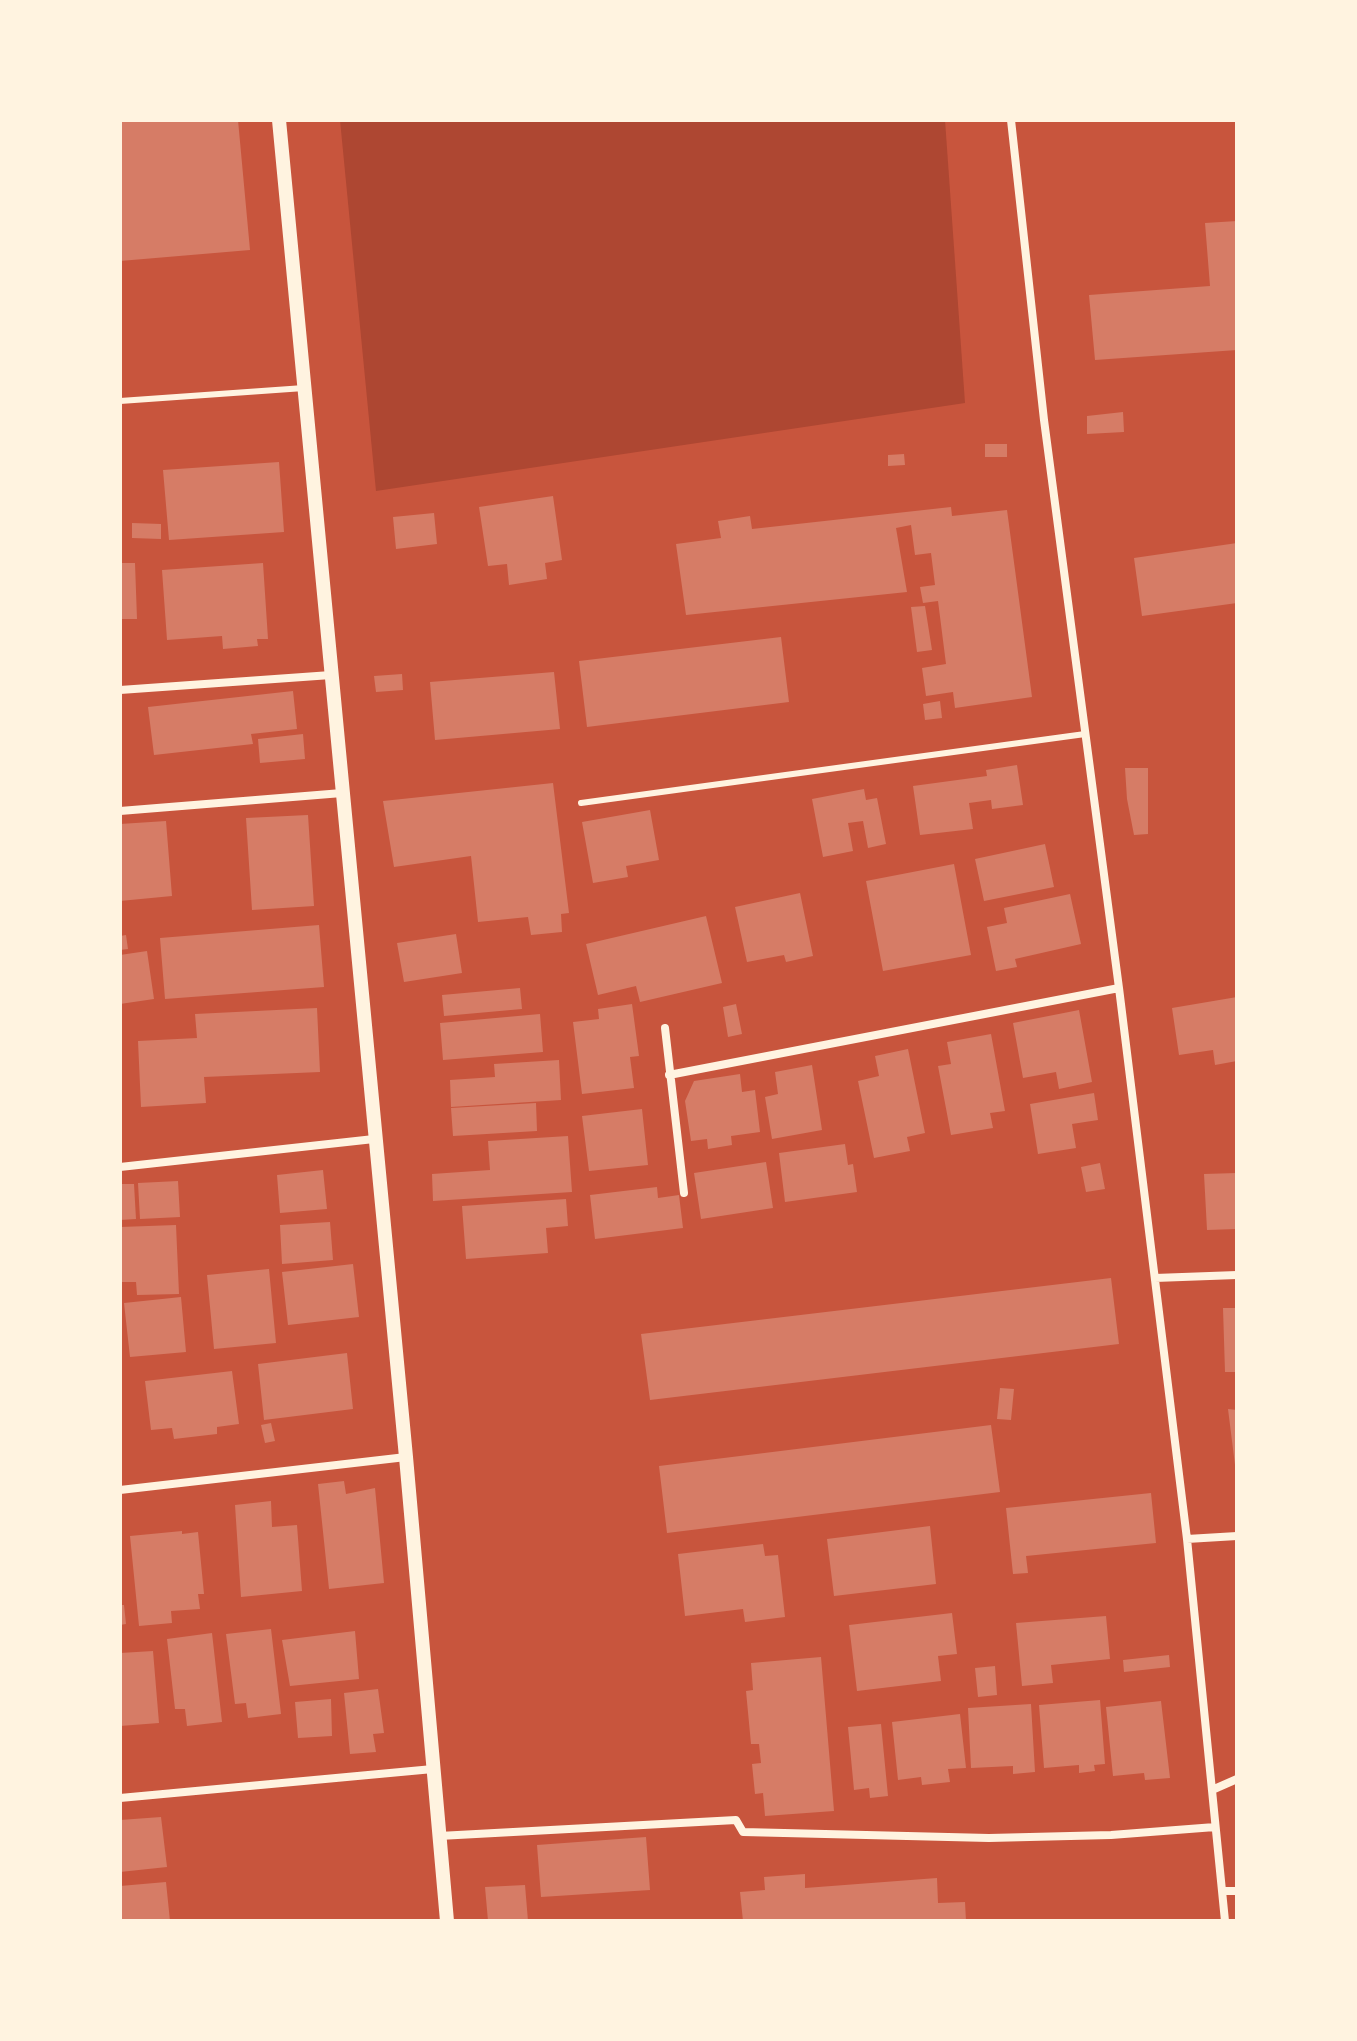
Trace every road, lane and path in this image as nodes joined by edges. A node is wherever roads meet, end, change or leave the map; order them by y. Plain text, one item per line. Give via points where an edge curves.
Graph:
1 (279, 120) edge
2 (1011, 120) edge
3 (304, 388) junction
4 (120, 401) edge
5 (331, 675) junction
6 (120, 690) edge
7 (1085, 734) junction
8 (342, 793) junction
9 (581, 803) dead end
10 (120, 811) edge
11 (1119, 988) junction
12 (665, 1028) dead end
13 (669, 1075) junction
14 (374, 1139) junction
15 (120, 1167) edge
16 (684, 1193) dead end
17 (1237, 1275) edge
18 (1155, 1278) junction
19 (406, 1457) junction
20 (120, 1490) edge
21 (1237, 1536) edge
22 (1187, 1539) junction
23 (433, 1769) junction
24 (1237, 1779) edge
25 (1212, 1790) junction
26 (120, 1798) edge
27 (1215, 1827) junction
28 (439, 1836) junction
29 (1223, 1891) junction
30 (1237, 1891) edge
31 (447, 1921) edge
32 (1225, 1921) edge

1 - 3 street
2 - 7 street
3 - 4 lane
3 - 5 street
5 - 6 street
5 - 8 street
7 - 9 lane
7 - 11 street
8 - 10 street
8 - 14 street
11 - 13 street
11 - 18 street
12 - 13 street
13 - 16 street
14 - 15 street
14 - 19 street
17 - 18 street
18 - 22 street
19 - 20 street
19 - 23 street
21 - 22 street
22 - 25 street
23 - 26 street
23 - 28 street
24 - 25 street
25 - 27 street
27 - 28 street via 989,1838 743,1832 736,1820
27 - 29 street
28 - 31 street
29 - 30 street
29 - 32 street

